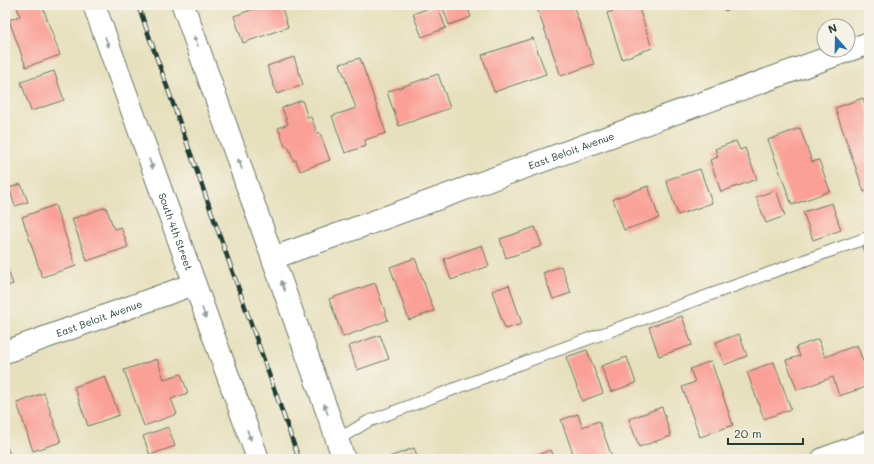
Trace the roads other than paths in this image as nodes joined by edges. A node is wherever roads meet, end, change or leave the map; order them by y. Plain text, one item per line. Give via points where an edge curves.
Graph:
1 (94, 5) edge
2 (183, 5) edge
3 (869, 43) edge
4 (869, 237) edge
5 (273, 258) junction
6 (194, 284) junction
7 (5, 352) edge
8 (869, 442) edge
9 (340, 449) edge
10 (253, 458) edge
11 (823, 459) edge

1 -> 6 street, South 4th Street
5 -> 2 street
3 - 5 street, East Beloit Avenue
4 - 9 lane via 368,422
9 -> 5 street
6 - 7 street, East Beloit Avenue
6 -> 10 street, South 4th Street
8 - 11 street

